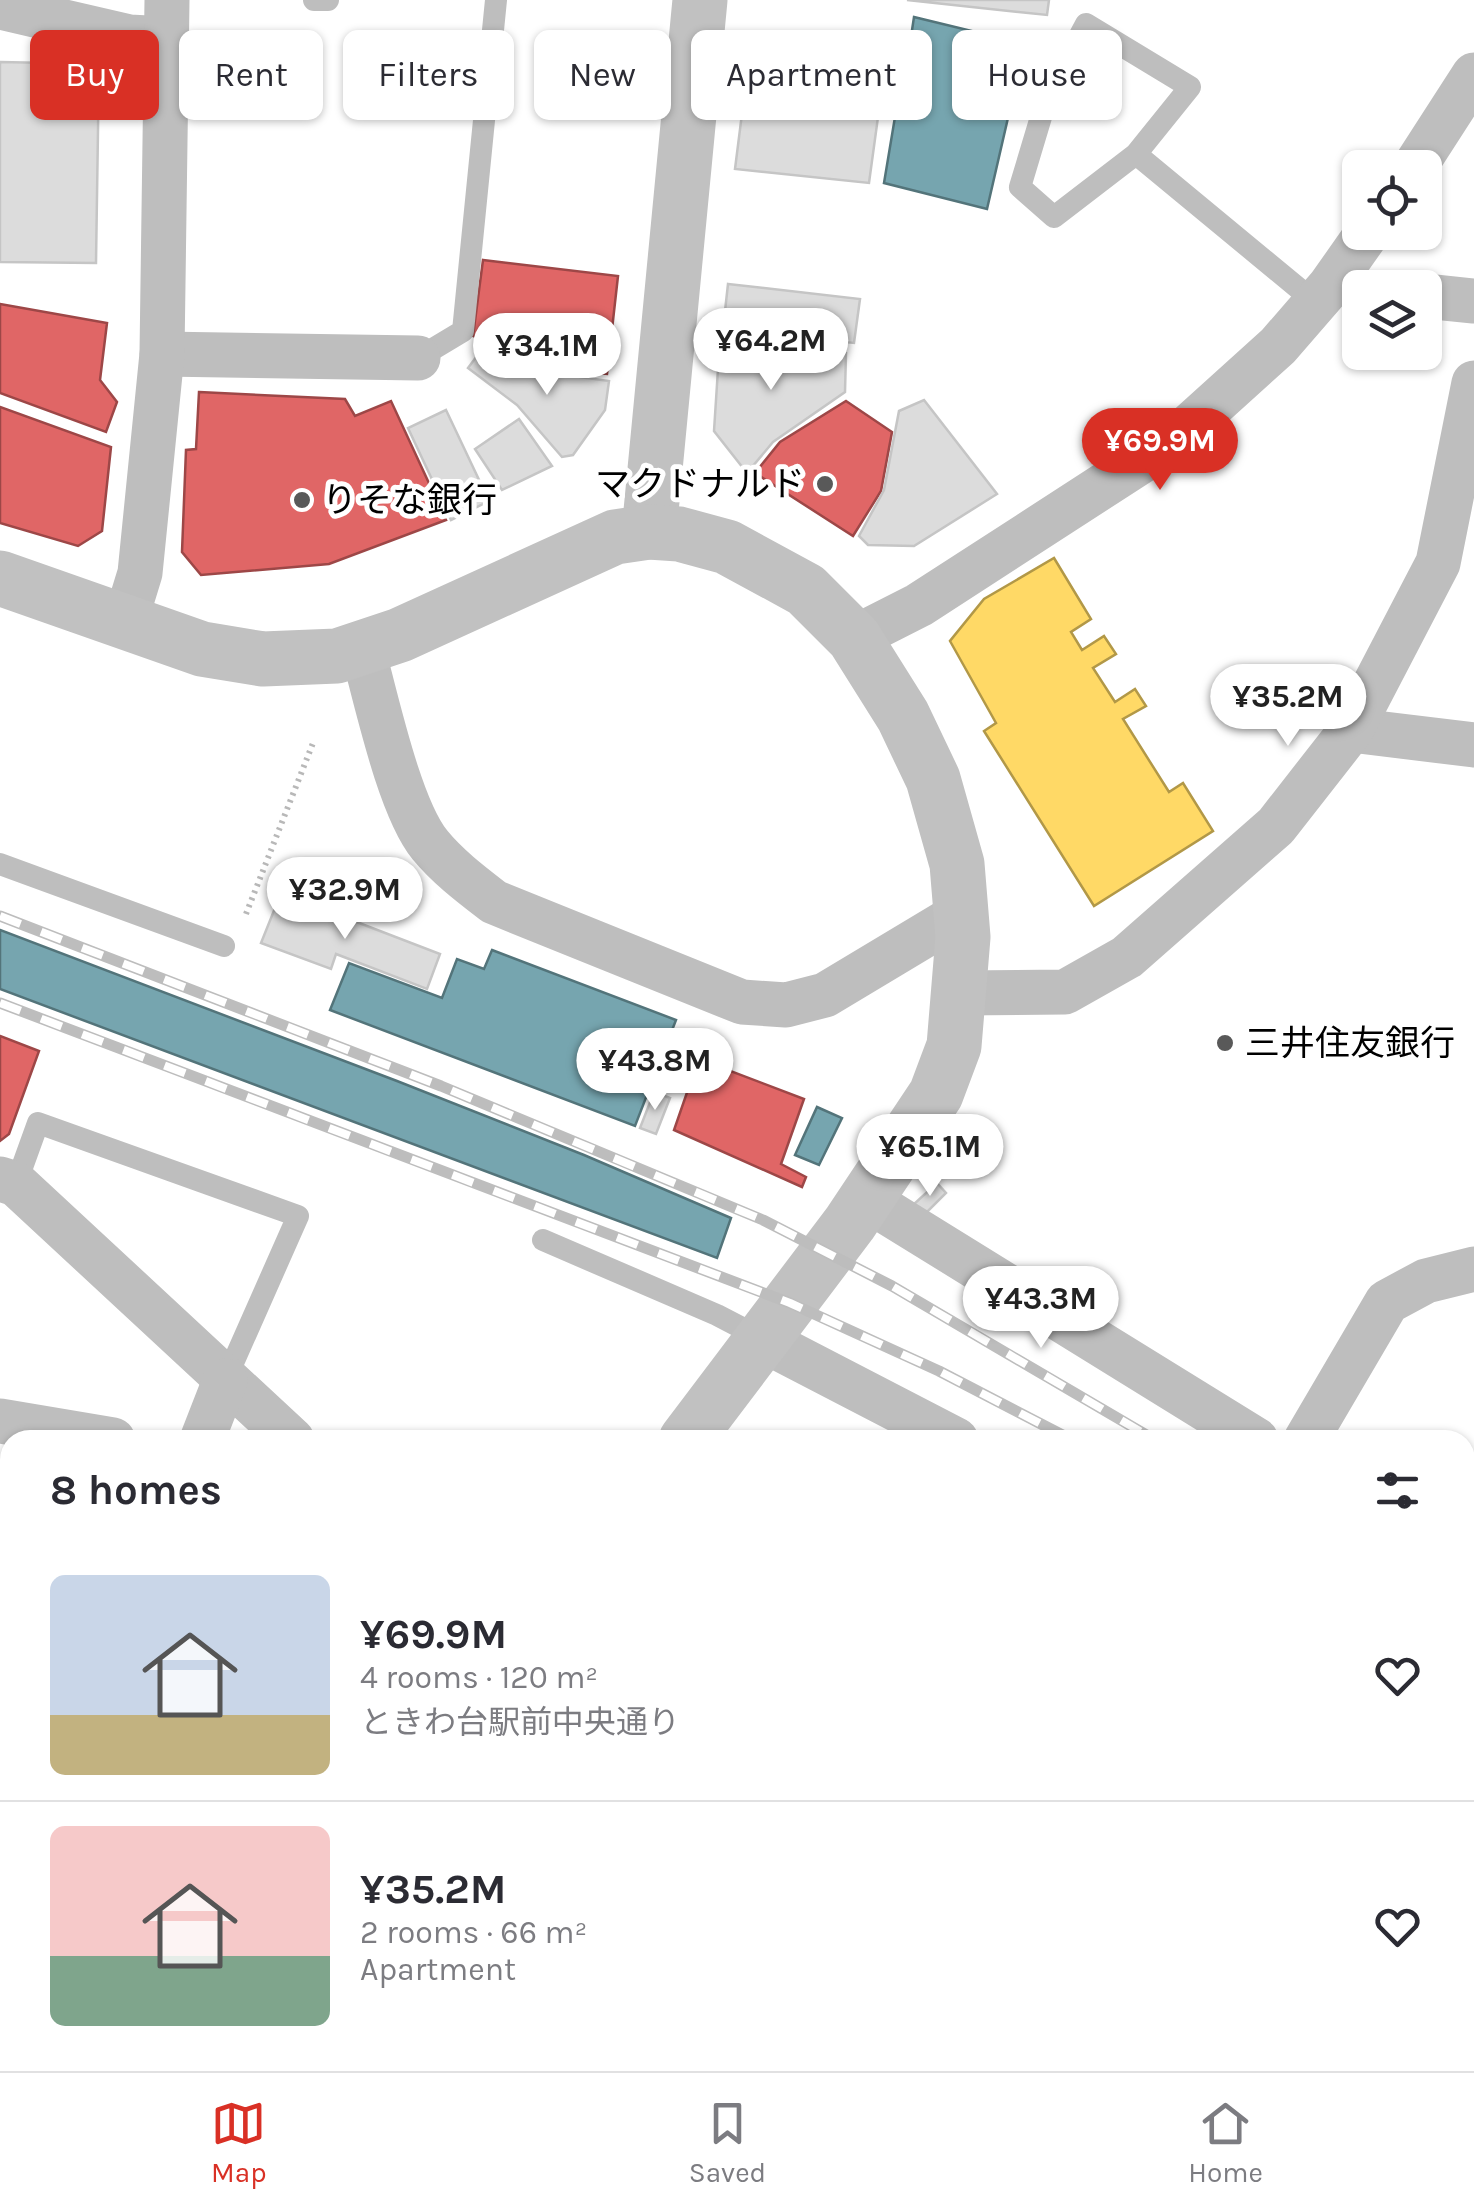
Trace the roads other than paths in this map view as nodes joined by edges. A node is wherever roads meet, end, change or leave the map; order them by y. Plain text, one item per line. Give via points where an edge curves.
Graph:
1 (314, 0) edge
2 (328, 0) edge
3 (496, 0) edge
4 (700, 0) edge
5 (0, 7) edge
6 (168, 20) edge
7 (1474, 75) edge
8 (1426, 150) edge
9 (1136, 154) junction
10 (1358, 250) edge
11 (1335, 293) edge
12 (1442, 298) edge
13 (1474, 301) edge
14 (162, 354) junction
15 (418, 358) joint
16 (1474, 382) edge
17 (649, 532) junction
18 (0, 578) edge
19 (125, 622) junction
20 (854, 638) junction
21 (362, 647) junction
22 (1351, 730) junction
23 (1474, 744) edge
24 (0, 864) edge
25 (960, 914) junction
26 (224, 946) road end
27 (960, 994) junction
28 (8, 1181) edge
29 (866, 1199) junction
30 (543, 1240) dead end
31 (1474, 1269) edge
32 (764, 1340) junction
33 (226, 1381) junction
34 (0, 1421) edge
35 (54, 1430) edge
36 (206, 1430) edge
37 (281, 1430) edge
38 (694, 1430) edge
39 (937, 1430) edge
40 (1240, 1430) edge
41 (1312, 1430) edge

1 - 2 lane
3 - 15 lane via 463,332
4 - 17 street
5 - 6 street via 129,37
6 - 14 street
7 - 8 street
9 - 9 lane via 1190,87 1086,24 1047,98 1020,186 1054,217
9 - 11 lane
10 - 11 street
11 - 20 street via 1174,440 919,605
12 - 13 street
14 - 15 street
14 - 19 street via 140,573
16 - 22 street via 1438,563
17 - 20 street via 728,547 806,590
17 - 21 street via 615,537
18 - 19 street
19 - 21 street via 202,649 263,658 337,656
20 - 25 street via 933,780 956,864
21 - 25 street via 406,800 428,843 494,902 742,1002 786,1005 825,995
22 - 23 street
22 - 27 street via 1276,826 1127,957 1065,992
24 - 26 lane
25 - 27 street
27 - 29 street via 954,1046 936,1094
28 - 33 street
28 - 33 lane via 38,1123 298,1216
29 - 32 street
29 - 40 street
30 - 32 lane
31 - 41 street via 1426,1281 1387,1302
32 - 38 street
32 - 39 street
33 - 36 street
33 - 37 street
34 - 35 street

